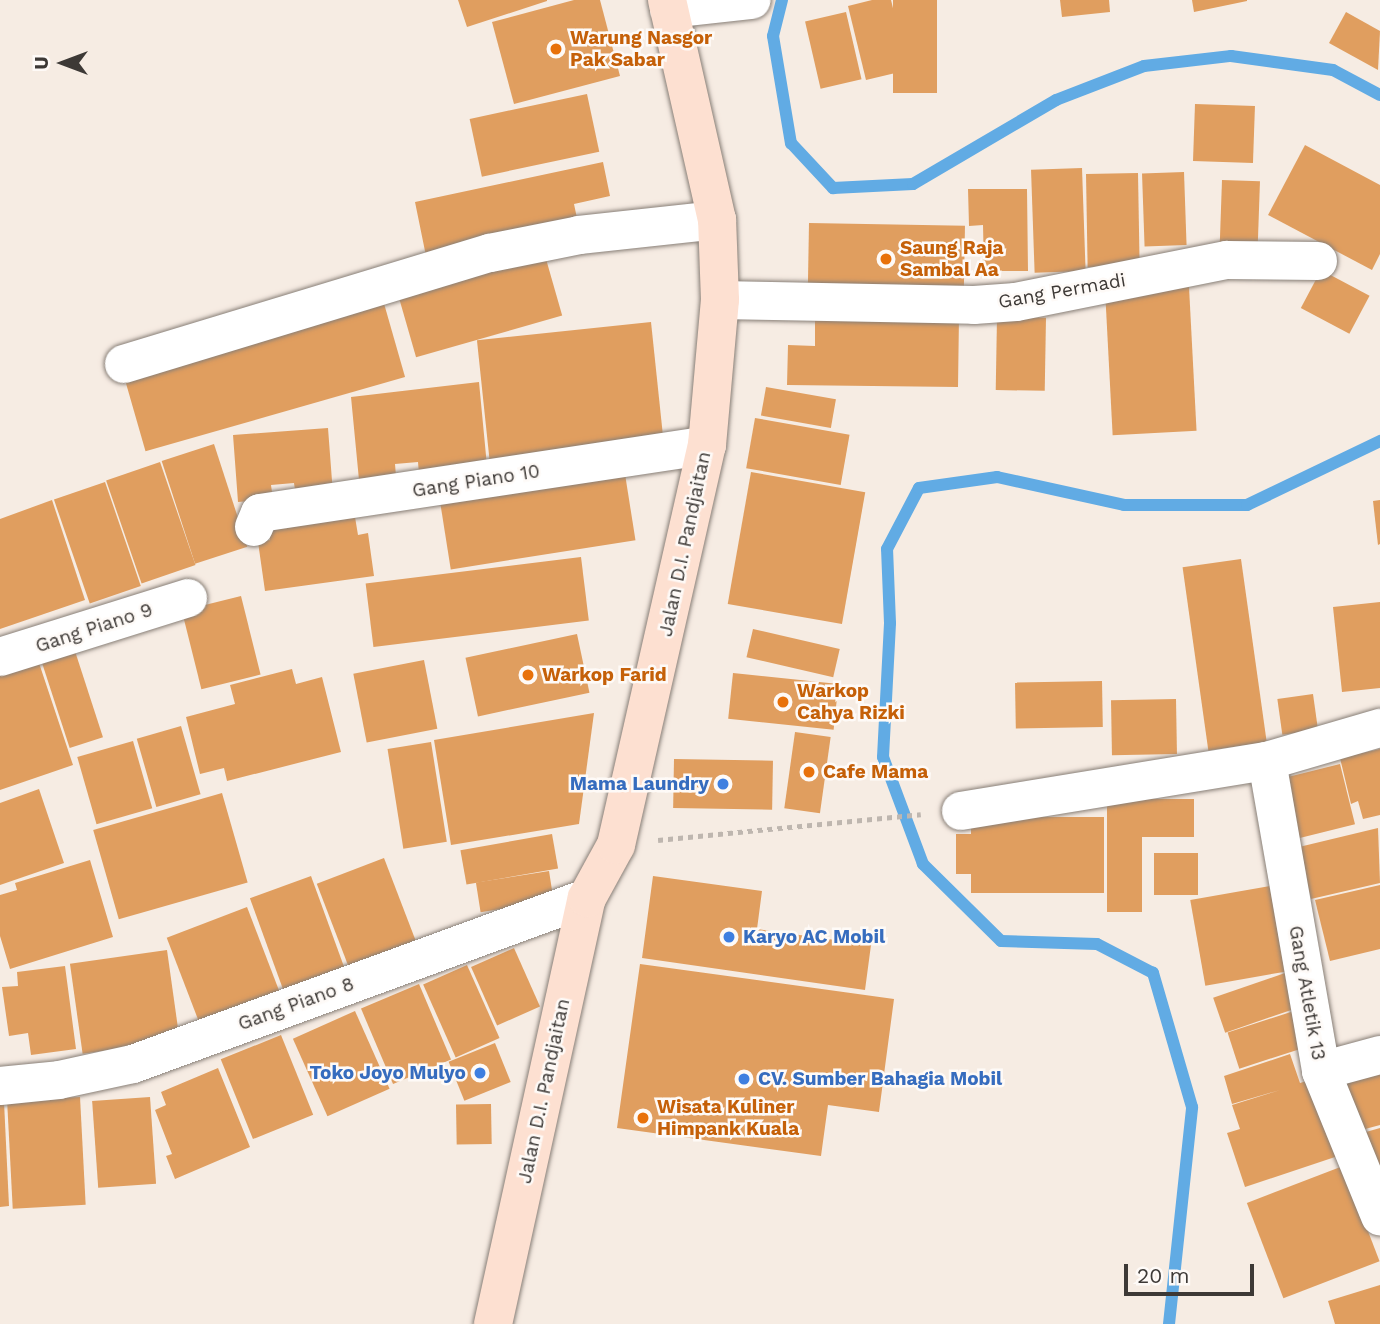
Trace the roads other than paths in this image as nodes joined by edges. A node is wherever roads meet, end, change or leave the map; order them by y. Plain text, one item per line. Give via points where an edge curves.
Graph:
1 (752, 0) edge
2 (678, 5) edge
3 (717, 220) junction
4 (1318, 261) dead end
5 (720, 300) junction
6 (124, 364) dead end
7 (707, 445) junction
8 (254, 527) dead end
9 (187, 598) dead end
10 (0, 657) edge
11 (1380, 728) edge
12 (1267, 761) junction
13 (961, 811) road end
14 (587, 898) junction
15 (1380, 1055) edge
16 (1321, 1071) junction
17 (0, 1086) edge
18 (1380, 1216) edge
19 (493, 1324) edge

1 - 2 street
2 - 3 main road, Jalan D.I. Pandjaitan
3 - 5 main road, Jalan D.I. Pandjaitan
3 - 6 street via 579,236 490,254
4 - 5 street, Gang Permadi via 1227,260 1016,302 974,305
5 - 7 main road, Jalan D.I. Pandjaitan
7 - 8 street, Gang Piano 10 via 260,513
7 - 14 main road, Jalan D.I. Pandjaitan via 616,845
9 - 10 street, Gang Piano 9
11 - 12 street
12 - 13 street
12 - 16 street, Gang Atletik 13
14 - 17 street, Gang Piano 8 via 133,1064 60,1080
14 - 19 main road, Jalan D.I. Pandjaitan
15 - 16 street
16 - 18 street, Gang Atletik 13

